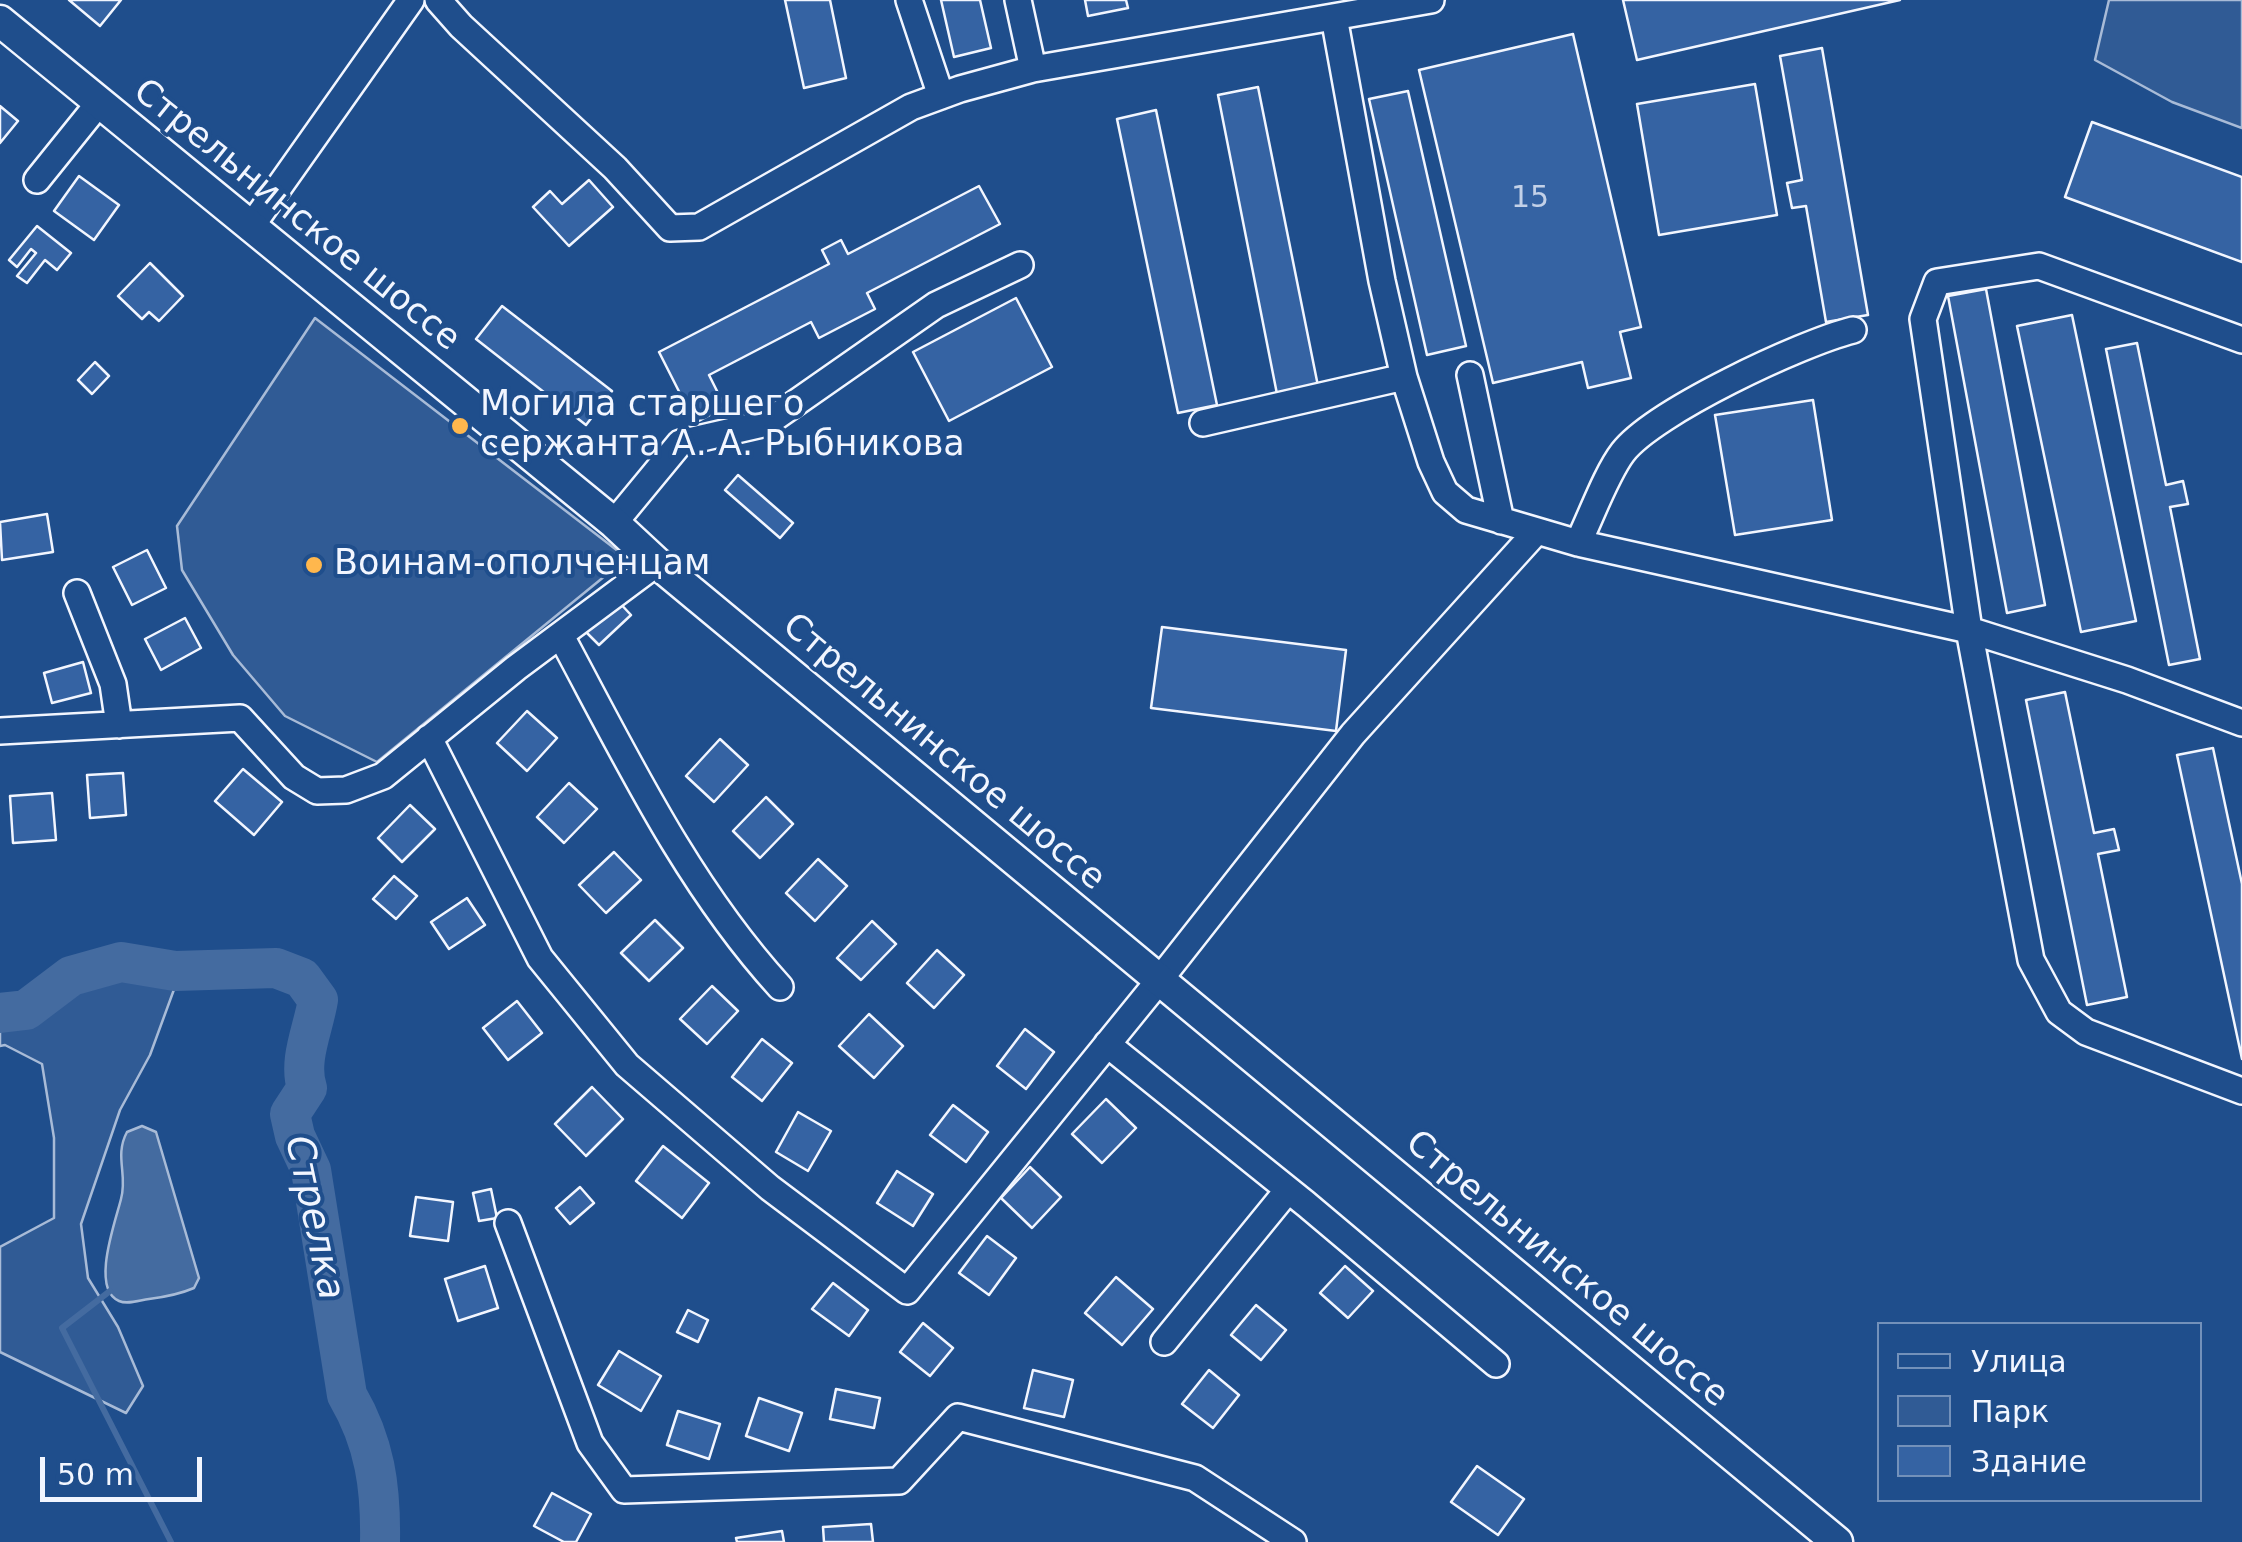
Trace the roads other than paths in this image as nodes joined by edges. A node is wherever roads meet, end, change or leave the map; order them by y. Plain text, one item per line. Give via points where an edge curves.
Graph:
1 (411, 0) edge
2 (438, 0) edge
3 (909, 0) edge
4 (1018, 0) edge
5 (1431, 0) edge
6 (1334, 18) junction
7 (0, 21) edge
8 (1033, 69) junction
9 (941, 96) junction
10 (99, 103) junction
11 (37, 180) dead end
12 (250, 228) junction
13 (1020, 264) dead end
14 (1852, 330) dead end
15 (2242, 340) edge
16 (1470, 374) dead end
17 (1404, 377) junction
18 (1202, 424) dead end
19 (1501, 521) junction
20 (614, 523) junction
21 (1536, 532) junction
22 (1578, 543) junction
23 (658, 563) junction
24 (78, 593) dead end
25 (1969, 630) junction
26 (561, 636) junction
27 (2242, 723) edge
28 (119, 725) junction
29 (0, 731) edge
30 (429, 738) junction
31 (1158, 982) junction
32 (780, 988) dead end
33 (1107, 1044) junction
34 (2242, 1091) edge
35 (1288, 1190) junction
36 (508, 1223) dead end
37 (1164, 1342) dead end
38 (1496, 1364) dead end
39 (1293, 1542) edge
40 (1837, 1542) edge

1 - 12 street
2 - 9 street via 670,228 699,226
3 - 9 street
4 - 8 street
5 - 6 street
6 - 8 street
6 - 17 street
7 - 10 main road, Стрельнинское шоссе
8 - 9 street
10 - 11 street
10 - 12 main road, Стрельнинское шоссе
12 - 20 main road, Стрельнинское шоссе
13 - 20 street via 936,305 767,423 680,443
14 - 22 street via 1819,338 1664,416 1623,452
15 - 25 street via 2039,266 1937,282 1923,319
16 - 19 street
17 - 18 street
17 - 19 street via 1445,492 1466,510
19 - 21 street
20 - 23 main road, Стрельнинское шоссе
21 - 22 street
21 - 31 street via 1353,734
22 - 25 street
23 - 26 street
23 - 31 main road, Стрельнинское шоссе
24 - 28 street via 113,684
25 - 27 street
25 - 34 street via 2030,960 2059,1012 2086,1032
26 - 30 street
26 - 32 street via 672,841
28 - 29 street
28 - 30 street via 240,718 294,777 317,791 346,790 382,776
30 - 33 street via 540,958 626,1065 770,1188 907,1291
31 - 33 street
31 - 40 main road, Стрельнинское шоссе
33 - 35 street
35 - 37 street
35 - 38 street
36 - 39 street via 590,1443 624,1490 900,1482 958,1417 1195,1478

